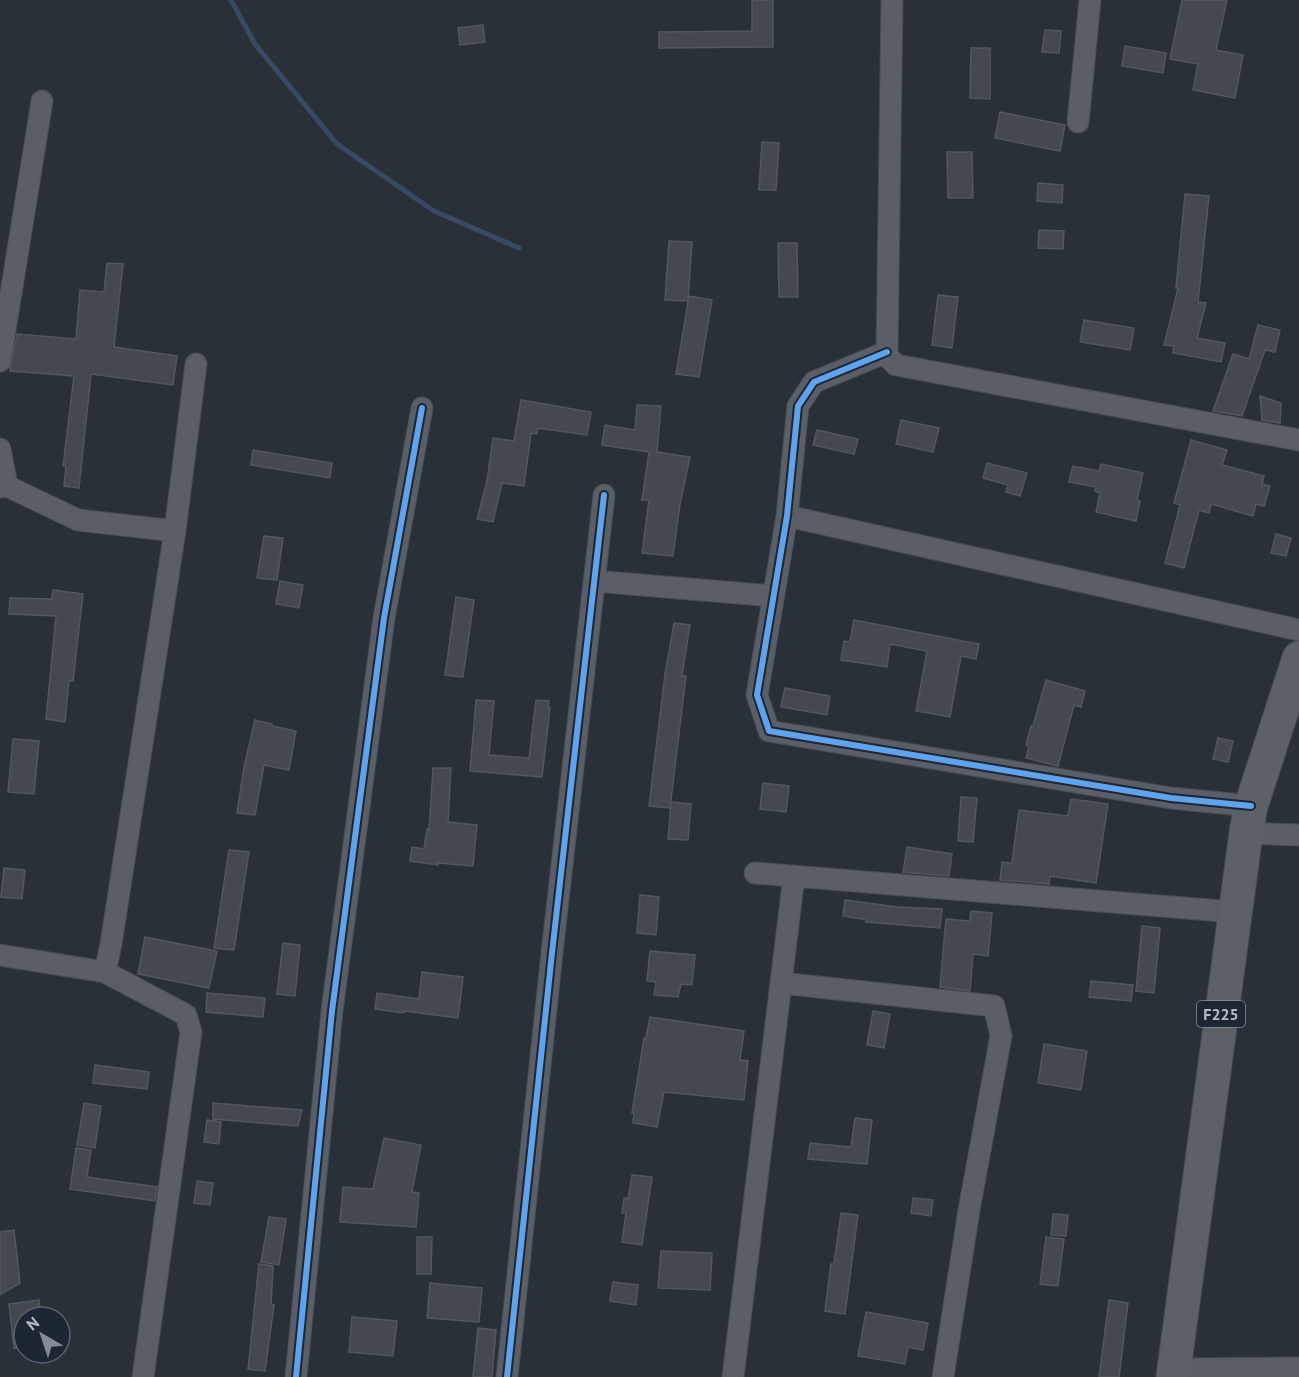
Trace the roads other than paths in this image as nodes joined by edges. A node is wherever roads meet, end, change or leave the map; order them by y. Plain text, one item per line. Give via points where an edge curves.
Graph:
1 (892, 0) edge
2 (1090, 0) edge
3 (42, 101) dead end
4 (1078, 122) dead end
5 (887, 352) junction
6 (0, 361) edge
7 (196, 364) dead end
8 (422, 408) dead end
9 (1299, 440) edge
10 (0, 449) edge
11 (4, 487) edge
12 (604, 495) dead end
13 (787, 516) junction
14 (175, 531) junction
15 (594, 581) junction
16 (773, 596) junction
17 (1299, 630) edge
18 (1299, 658) edge
19 (1249, 820) junction
20 (1299, 835) edge
21 (755, 873) dead end
22 (794, 876) junction
23 (1234, 912) junction
24 (0, 955) edge
25 (105, 972) junction
26 (781, 983) junction
27 (1299, 1368) edge
28 (1174, 1373) edge
29 (143, 1377) edge
30 (296, 1377) edge
31 (507, 1377) edge
32 (733, 1377) edge
33 (943, 1377) edge

1 - 5 street
2 - 4 street
3 - 6 street
5 - 9 street via 896,365
5 - 13 street via 814,382 798,406
7 - 14 street
8 - 30 street via 384,618 335,988
10 - 11 street
11 - 14 street via 78,520
12 - 15 street
13 - 16 street
13 - 17 street
14 - 25 street
15 - 16 street
15 - 31 street
16 - 19 street via 757,695 769,731 1171,798
18 - 19 main road, F225
19 - 20 street
19 - 23 main road, F225
21 - 22 street
22 - 23 street
22 - 26 street
23 - 28 main road, F225
24 - 25 street
25 - 29 street via 186,1015 191,1032
26 - 32 street
26 - 33 street via 994,1006 1000,1036
27 - 28 street

